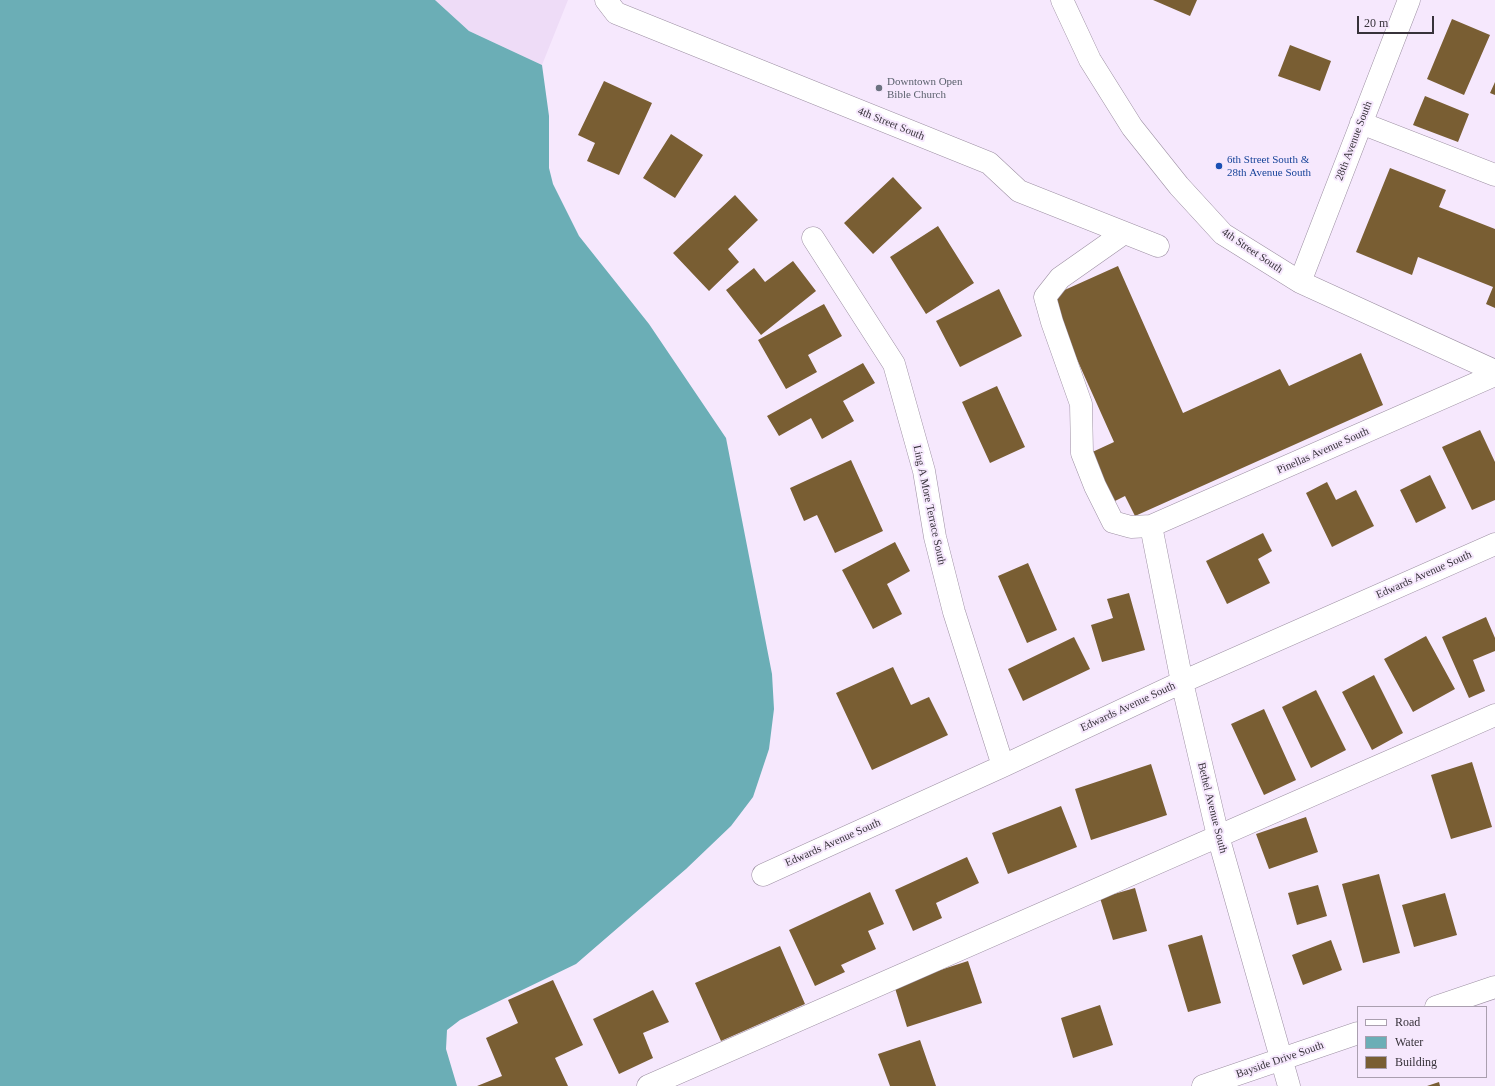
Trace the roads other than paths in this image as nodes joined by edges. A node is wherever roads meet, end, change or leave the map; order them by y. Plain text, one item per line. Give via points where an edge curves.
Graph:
1 (1062, 0) edge
2 (1409, 0) edge
3 (611, 6) edge
4 (1362, 123) junction
5 (1495, 175) edge
6 (1124, 233) junction
7 (813, 238) dead end
8 (1158, 246) dead end
9 (1300, 282) junction
10 (1495, 371) edge
11 (1495, 376) edge
12 (1151, 526) junction
13 (1495, 544) edge
14 (1182, 682) junction
15 (1495, 715) edge
16 (1003, 766) junction
17 (1218, 836) junction
18 (762, 875) dead end
19 (1495, 987) edge
20 (1439, 1006) edge
21 (1357, 1033) edge
22 (1282, 1059) junction
23 (648, 1086) edge
24 (1203, 1086) edge
25 (1289, 1086) edge

1 - 9 street, 4th Street South via 1090,60 1132,127 1179,186 1223,234
2 - 4 street, 28th Avenue South
3 - 6 street, 4th Street South via 988,163 1019,191
4 - 5 street
4 - 9 street, 28th Avenue South
6 - 8 street, 4th Street South
6 - 12 street via 1060,278 1045,297 1081,404 1082,453 1095,486 1113,522 1131,527
7 - 16 street, Ling A More Terrace South via 894,364 924,471 935,537 954,612
9 - 10 street, 4th Street South
11 - 12 street, Pinellas Avenue South
12 - 14 street, Bethel Avenue South
13 - 14 street, Edwards Avenue South
14 - 16 street, Edwards Avenue South
14 - 17 street, Bethel Avenue South
15 - 17 street
16 - 18 street, Edwards Avenue South
17 - 22 street, Bethel Avenue South
17 - 23 street
19 - 20 street
21 - 22 street, Bayside Drive South
22 - 24 street, Bayside Drive South
22 - 25 street, Bethel Avenue South

